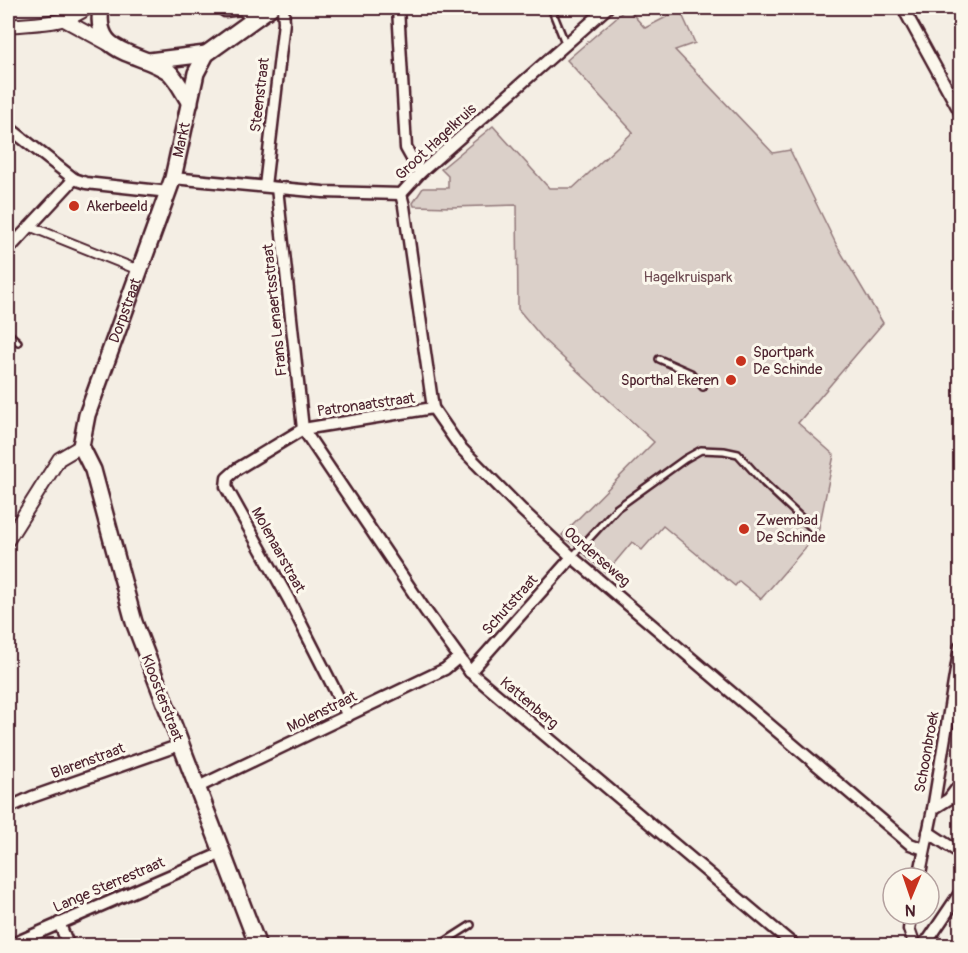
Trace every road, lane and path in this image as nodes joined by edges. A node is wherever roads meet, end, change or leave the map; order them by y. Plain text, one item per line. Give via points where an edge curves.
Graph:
1 (87, 8) edge
2 (101, 8) edge
3 (221, 8) edge
4 (270, 8) edge
5 (283, 8) edge
6 (398, 8) edge
7 (551, 8) edge
8 (607, 8) edge
9 (903, 8) edge
10 (64, 20) junction
11 (255, 20) junction
12 (8, 26) edge
13 (111, 45) junction
14 (566, 45) junction
15 (206, 54) junction
16 (149, 61) junction
17 (190, 103) junction
18 (960, 112) edge
19 (8, 127) edge
20 (420, 174) junction
21 (74, 179) junction
22 (171, 185) junction
23 (271, 187) junction
24 (401, 194) junction
25 (29, 226) junction
26 (8, 250) edge
27 (142, 268) junction
28 (8, 333) edge
29 (18, 342) dead end
30 (659, 359) dead end
31 (703, 387) dead end
32 (433, 408) junction
33 (303, 429) junction
34 (81, 446) junction
35 (812, 528) dead end
36 (8, 540) edge
37 (572, 557) junction
38 (960, 646) edge
39 (458, 658) junction
40 (470, 672) junction
41 (957, 700) edge
42 (348, 716) junction
43 (180, 745) junction
44 (960, 784) edge
45 (196, 788) junction
46 (8, 808) edge
47 (933, 809) junction
48 (928, 832) junction
49 (924, 849) junction
50 (222, 853) junction
51 (960, 853) edge
52 (921, 866) edge
53 (960, 893) edge
54 (59, 923) junction
55 (471, 924) dead end
56 (910, 926) edge
57 (8, 945) edge
58 (69, 945) edge
59 (258, 945) edge
60 (438, 945) edge
61 (795, 945) edge
62 (917, 945) edge

1 - 10 street
2 - 13 main road via 99,26
3 - 11 street via 242,9
4 - 11 main road, Markt
5 - 23 street, Steenstraat
6 - 20 street via 406,148
7 - 14 lane
8 - 14 street, Groot Hagelkruis
9 - 18 street
10 - 12 street
10 - 13 street
11 - 15 main road, Markt
13 - 16 main road, Markt
14 - 20 street, Groot Hagelkruis
15 - 16 main road, Markt
15 - 17 main road, Markt via 196,73
16 - 17 main road, Markt via 170,73
17 - 22 main road, Markt
19 - 21 street
20 - 24 street, Groot Hagelkruis
21 - 22 street, Groot Hagelkruis via 86,183
21 - 25 street
22 - 23 street, Groot Hagelkruis
22 - 27 main road, Dorpstraat
23 - 24 street, Groot Hagelkruis
23 - 33 street, Frans Lenaertsstraat
24 - 32 street, Oorderseweg
25 - 26 street
25 - 27 street
27 - 34 main road, Dorpstraat via 87,415
28 - 29 lane
30 - 31 lane via 691,373
32 - 33 street, Patronaatstraat
32 - 37 street, Oorderseweg via 460,447
33 - 39 street, Kattenberg
33 - 42 street, Molenaarstraat via 237,469 227,478 226,487
34 - 36 street via 59,459
34 - 43 main road, Kloosterstraat via 93,470 134,622
35 - 37 lane via 738,454 701,450 617,508
37 - 40 street, Schutstraat
37 - 49 street, Oorderseweg via 910,844
38 - 41 street, Schoonbroek
39 - 40 street, Kattenberg
39 - 42 street, Molenstraat via 446,669
40 - 61 street, Kattenberg
41 - 47 street, Schoonbroek
42 - 45 street, Molenstraat
43 - 45 main road, Kloosterstraat
43 - 46 street, Blarenstraat
44 - 47 street, Schoonbroek via 949,800
45 - 50 main road, Kloosterstraat
47 - 48 street, Schoonbroek
48 - 49 street, Schoonbroek
48 - 51 street
49 - 52 street, Schoonbroek
50 - 54 street, Lange Sterrestraat
50 - 59 main road, Kloosterstraat
53 - 62 street via 929,939
54 - 57 street, Lange Sterrestraat
54 - 58 street
55 - 60 lane
56 - 62 street

